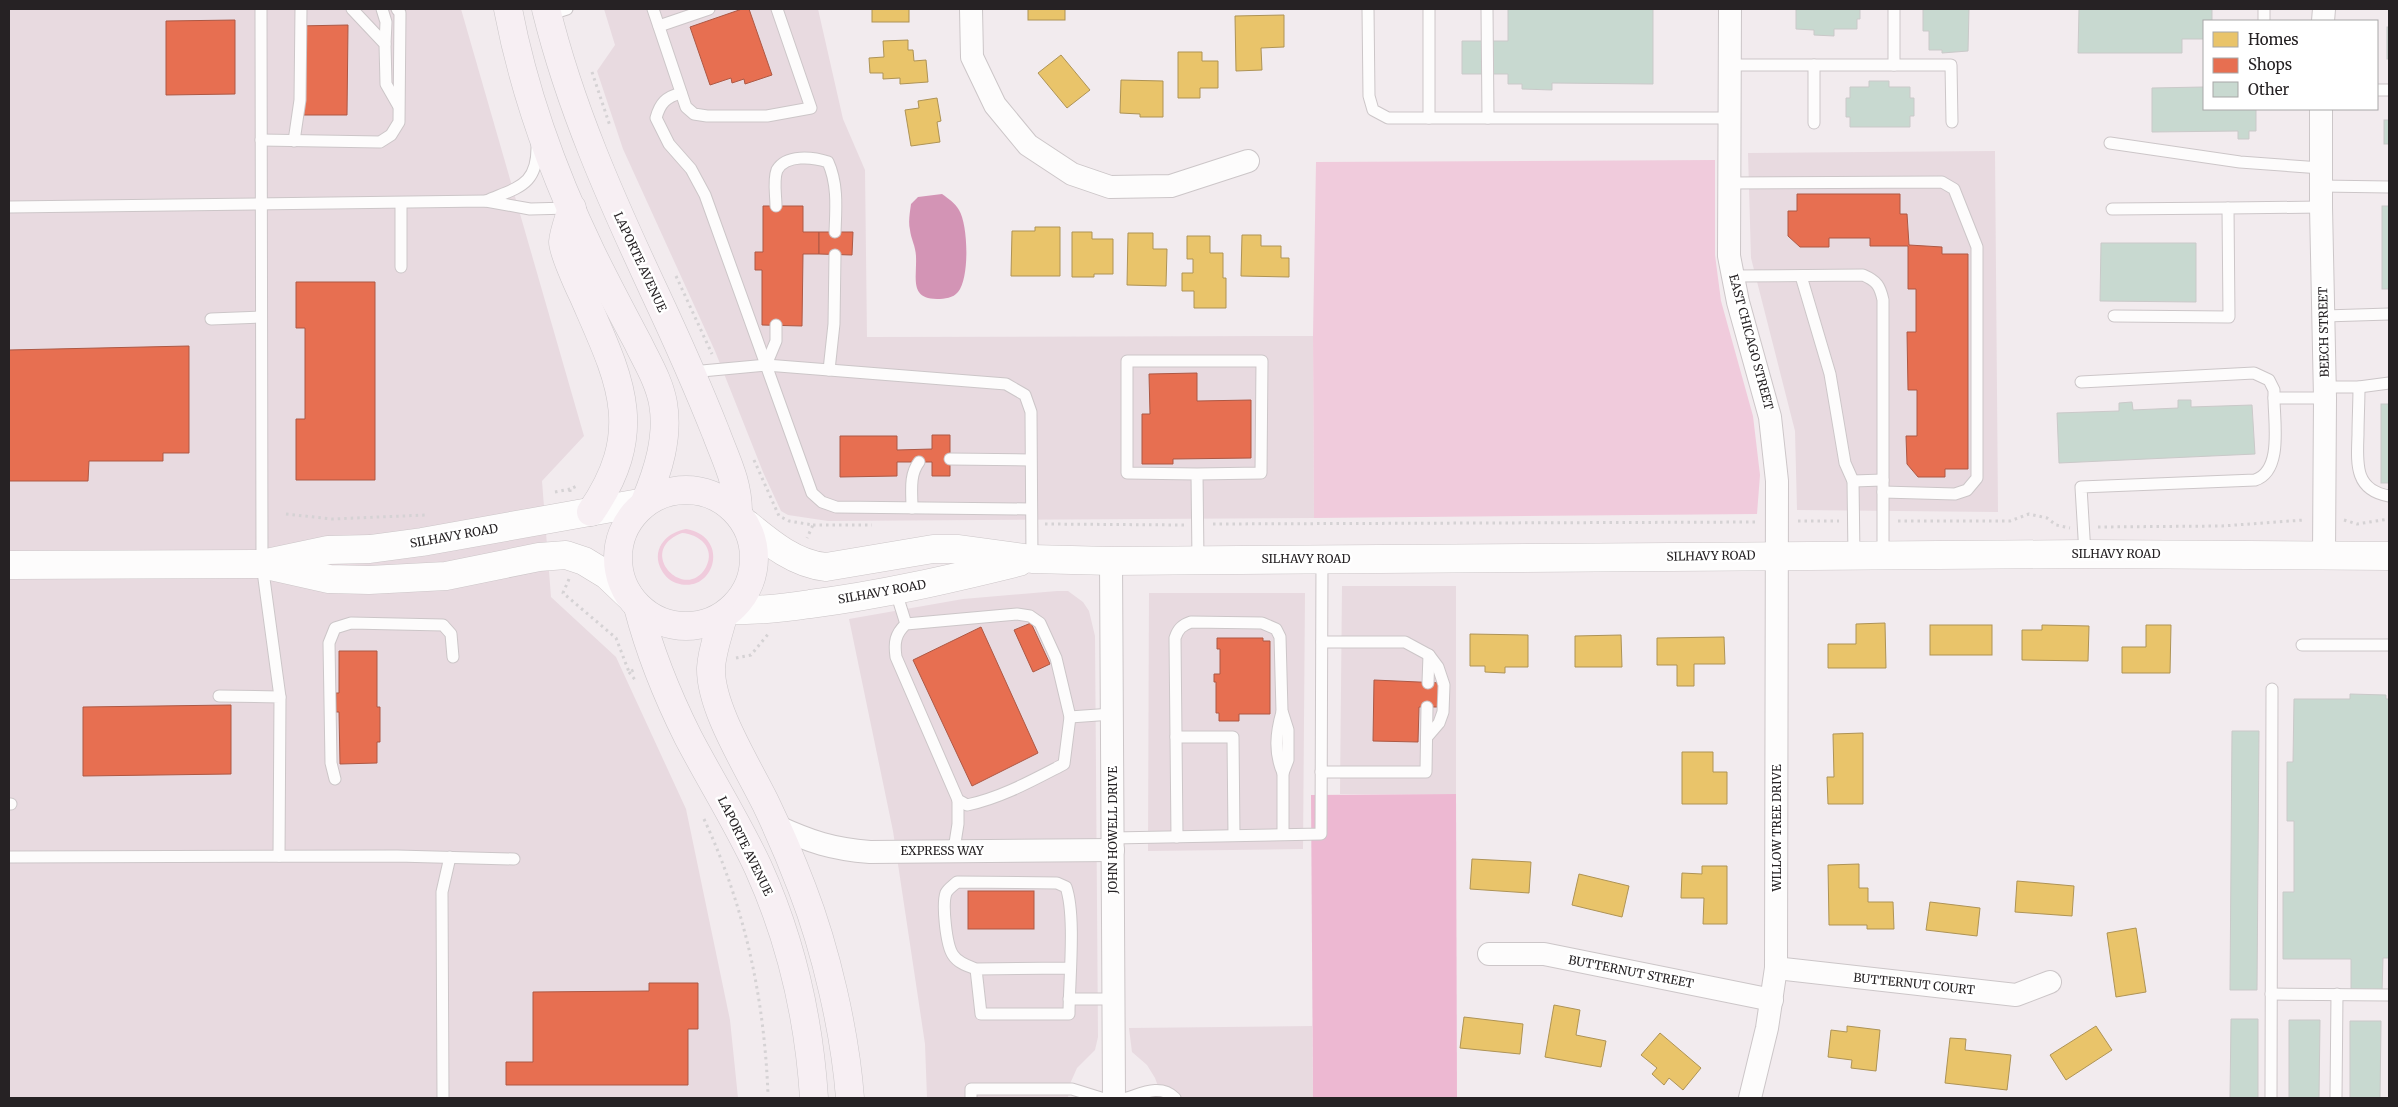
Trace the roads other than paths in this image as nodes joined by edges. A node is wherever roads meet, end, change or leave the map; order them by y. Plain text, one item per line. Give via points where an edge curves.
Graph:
1 (261, 9) edge
2 (301, 9) edge
3 (352, 9) edge
4 (382, 9) edge
5 (397, 9) edge
6 (508, 9) edge
7 (653, 9) edge
8 (709, 9) edge
9 (777, 9) edge
10 (971, 9) edge
11 (1368, 9) edge
12 (1429, 9) edge
13 (1487, 9) edge
14 (1730, 9) edge
15 (1894, 9) edge
16 (553, 11) edge
17 (659, 26) junction
18 (385, 44) junction
19 (1730, 65) junction
20 (1814, 65) junction
21 (1894, 65) junction
22 (681, 93) junction
23 (399, 107) junction
24 (2321, 110) edge
25 (1429, 118) junction
26 (1488, 118) junction
27 (1730, 118) junction
28 (537, 119) junction
29 (1952, 122) dead end
30 (1814, 123) dead end
31 (261, 140) junction
32 (294, 141) junction
33 (2110, 143) dead end
34 (1248, 161) dead end
35 (1729, 182) junction
36 (2321, 187) junction
37 (2389, 187) edge
38 (486, 201) junction
39 (401, 204) junction
40 (261, 205) junction
41 (776, 206) dead end
42 (9, 207) edge
43 (572, 208) junction
44 (2228, 208) junction
45 (2112, 209) dead end
46 (835, 232) dead end
47 (835, 255) dead end
48 (401, 267) dead end
49 (1732, 276) junction
50 (1800, 276) junction
51 (2389, 314) edge
52 (2114, 316) dead end
53 (2325, 316) junction
54 (261, 317) junction
55 (211, 319) dead end
56 (776, 325) dead end
57 (766, 365) junction
58 (828, 370) junction
59 (691, 372) junction
60 (2081, 382) dead end
61 (2389, 383) edge
62 (2359, 388) junction
63 (2325, 392) junction
64 (2274, 398) junction
65 (950, 459) dead end
66 (1030, 460) junction
67 (919, 462) dead end
68 (1196, 474) junction
69 (1853, 482) junction
70 (1883, 486) junction
71 (2389, 496) edge
72 (645, 502) junction
73 (912, 508) junction
74 (1030, 509) junction
75 (590, 512) junction
76 (742, 518) junction
77 (2084, 540) junction
78 (1883, 554) junction
79 (1778, 555) junction
80 (1854, 555) junction
81 (2324, 556) junction
82 (2389, 556) edge
83 (1032, 559) junction
84 (1322, 559) junction
85 (1198, 560) junction
86 (1110, 561) junction
87 (262, 564) junction
88 (9, 565) edge
89 (896, 592) junction
90 (634, 601) junction
91 (727, 613) junction
92 (906, 624) junction
93 (1322, 642) junction
94 (2302, 645) dead end
95 (2389, 645) edge
96 (1430, 655) junction
97 (453, 657) dead end
98 (1428, 683) dead end
99 (2272, 689) dead end
100 (219, 696) dead end
101 (280, 697) junction
102 (1428, 707) dead end
103 (1112, 714) junction
104 (1070, 718) junction
105 (1176, 737) junction
106 (1427, 737) junction
107 (1322, 772) junction
108 (335, 779) dead end
109 (958, 800) junction
110 (776, 826) junction
111 (1283, 834) junction
112 (1234, 835) junction
113 (1177, 837) junction
114 (1113, 844) junction
115 (944, 851) junction
116 (279, 856) junction
117 (9, 857) edge
118 (450, 857) junction
119 (514, 859) dead end
120 (1489, 954) dead end
121 (1070, 968) junction
122 (1776, 968) junction
123 (976, 969) junction
124 (2050, 982) dead end
125 (2272, 994) junction
126 (2337, 994) junction
127 (2389, 995) edge
128 (1069, 999) junction
129 (1114, 999) junction
130 (1772, 1000) junction
131 (443, 1098) edge
132 (814, 1098) edge
133 (850, 1098) edge
134 (971, 1098) edge
135 (1101, 1098) edge
136 (1114, 1098) edge
137 (1127, 1098) edge
138 (1175, 1098) edge
139 (1750, 1098) edge
140 (2271, 1098) edge
141 (2336, 1098) edge

1 - 31 lane
2 - 32 lane via 300,100
3 - 18 lane
4 - 18 lane via 386,22
5 - 23 lane via 400,13
6 - 28 main road via 516,54
7 - 17 lane
8 - 17 lane
9 - 22 lane via 811,108 767,116 707,116 694,114 686,107
10 - 34 street via 972,57 996,105 1028,145 1072,174 1110,187 1171,186
11 - 25 lane via 1368,96 1373,110 1388,118
12 - 25 lane
13 - 26 lane
14 - 19 street, EAST CHICAGO STREET
15 - 21 lane
16 - 59 main road, LAPORTE AVENUE via 576,110 611,198
17 - 22 lane
18 - 23 lane via 386,84
19 - 20 lane
19 - 27 street, EAST CHICAGO STREET
20 - 21 lane
20 - 30 lane
21 - 29 lane via 1951,65
22 - 57 lane via 669,96 660,106 656,118 669,144 691,169 705,195
23 - 32 lane via 399,122 391,135 380,142
24 - 36 street, BEECH STREET
25 - 26 lane
26 - 27 lane
27 - 35 street, EAST CHICAGO STREET
28 - 38 lane via 537,158 532,177 521,186
28 - 43 main road
31 - 32 lane
31 - 40 lane
33 - 36 lane via 2231,161
35 - 49 street, EAST CHICAGO STREET
35 - 70 lane via 1942,182 1954,189 1977,247 1977,478 1967,490 1955,494
36 - 37 lane
36 - 44 lane
36 - 53 street, BEECH STREET
38 - 39 lane
38 - 43 lane via 530,209
39 - 40 lane
39 - 48 lane
40 - 42 lane
40 - 54 lane
41 - 46 lane via 777,171 784,162 818,159 828,162 836,190
43 - 72 main road via 657,382 663,402 663,444 654,482
43 - 75 main road via 563,243 615,369 624,414 622,436 608,485
44 - 45 lane
44 - 52 lane via 2229,317
47 - 58 lane via 834,324
49 - 50 lane
49 - 79 street, EAST CHICAGO STREET via 1770,417 1775,449
50 - 69 lane via 1830,374 1845,463
50 - 70 lane via 1864,276 1880,287 1883,300
51 - 53 lane
53 - 63 street, BEECH STREET
54 - 55 lane
54 - 87 lane
56 - 57 lane via 776,341
57 - 58 lane
57 - 59 lane
57 - 73 lane via 812,493 822,502 836,507
58 - 66 lane via 1006,384 1024,395 1031,412
59 - 76 main road, LAPORTE AVENUE via 731,469
60 - 64 lane via 2254,373 2269,380
61 - 62 lane
62 - 63 lane
62 - 71 lane via 2359,470 2373,491
63 - 64 lane
63 - 81 street, BEECH STREET
64 - 77 lane via 2274,459 2262,478 2081,487
65 - 66 lane
66 - 74 lane
67 - 73 lane via 912,478
68 - 68 lane via 1260,472 1262,361 1128,361 1127,473
68 - 85 lane
69 - 70 lane
69 - 80 lane
70 - 78 lane
72 - 75 street, SILHAVY ROAD
72 - 76 main road via 673,490 697,489 719,497
72 - 90 main road via 629,519 620,537 617,558 620,578
73 - 74 lane
74 - 83 lane
75 - 87 street, SILHAVY ROAD via 414,543 328,550
76 - 83 street, SILHAVY ROAD via 796,559 813,566 839,566 933,549 959,549
76 - 91 main road via 753,542 755,561 743,596
77 - 78 street, SILHAVY ROAD
77 - 81 street, SILHAVY ROAD
78 - 80 street, SILHAVY ROAD
79 - 80 street, SILHAVY ROAD
79 - 84 street, SILHAVY ROAD
79 - 122 street, WILLOW TREE DRIVE
81 - 82 street, SILHAVY ROAD
83 - 86 street, SILHAVY ROAD
83 - 89 street, SILHAVY ROAD
84 - 85 street, SILHAVY ROAD
84 - 93 lane
85 - 86 street, SILHAVY ROAD
86 - 103 street, JOHN HOWELL DRIVE
87 - 88 street, SILHAVY ROAD
87 - 90 street, SILHAVY ROAD via 329,579 369,580 446,576 539,557 566,555 607,575
87 - 101 lane
89 - 91 street, SILHAVY ROAD
89 - 92 lane
90 - 91 main road via 650,616 679,626 694,626
90 - 132 main road, LAPORTE AVENUE via 664,686 742,834 772,902 794,969 811,1062
91 - 110 main road via 712,657 714,692
92 - 104 lane via 1018,614 1030,616 1040,622 1056,658
92 - 109 lane via 897,632 896,657
93 - 96 lane via 1405,642
93 - 107 lane
94 - 95 lane
96 - 98 lane
96 - 106 lane via 1444,685 1443,712 1439,723
97 - 108 lane via 453,639 443,625 351,623 335,628 329,643 331,763
99 - 125 lane
100 - 101 lane
101 - 116 lane
102 - 106 lane
103 - 104 lane
103 - 114 street, JOHN HOWELL DRIVE
104 - 109 lane via 1064,764 980,802 967,805
105 - 111 lane via 1175,638 1184,624 1262,623 1276,629 1281,645 1282,711 1288,730 1288,760 1283,773
105 - 112 lane via 1233,737
105 - 113 lane
106 - 107 lane via 1426,772
107 - 111 lane via 1321,834
109 - 115 lane via 955,842
110 - 115 street, EXPRESS WAY via 815,844 841,850
110 - 133 main road via 803,890 825,966 842,1039
111 - 112 lane
112 - 113 lane
113 - 114 lane
114 - 115 street, EXPRESS WAY
114 - 129 street, JOHN HOWELL DRIVE
116 - 117 lane
116 - 118 lane
118 - 119 lane
118 - 131 lane via 442,892
120 - 130 street, BUTTERNUT STREET via 1544,954
121 - 123 lane
121 - 123 lane via 1070,899 1066,887 1057,883 957,882 946,892 944,906 949,947 960,962
121 - 128 lane
122 - 124 street, BUTTERNUT COURT via 2016,995
122 - 130 street, WILLOW TREE DRIVE
123 - 128 lane via 981,1014 1069,1014
125 - 126 lane
125 - 140 lane
126 - 127 lane
126 - 141 lane
128 - 129 lane
129 - 136 street, JOHN HOWELL DRIVE
130 - 139 street, WILLOW TREE DRIVE
134 - 135 lane via 971,1089 1072,1089
137 - 138 lane via 1152,1090 1168,1092

